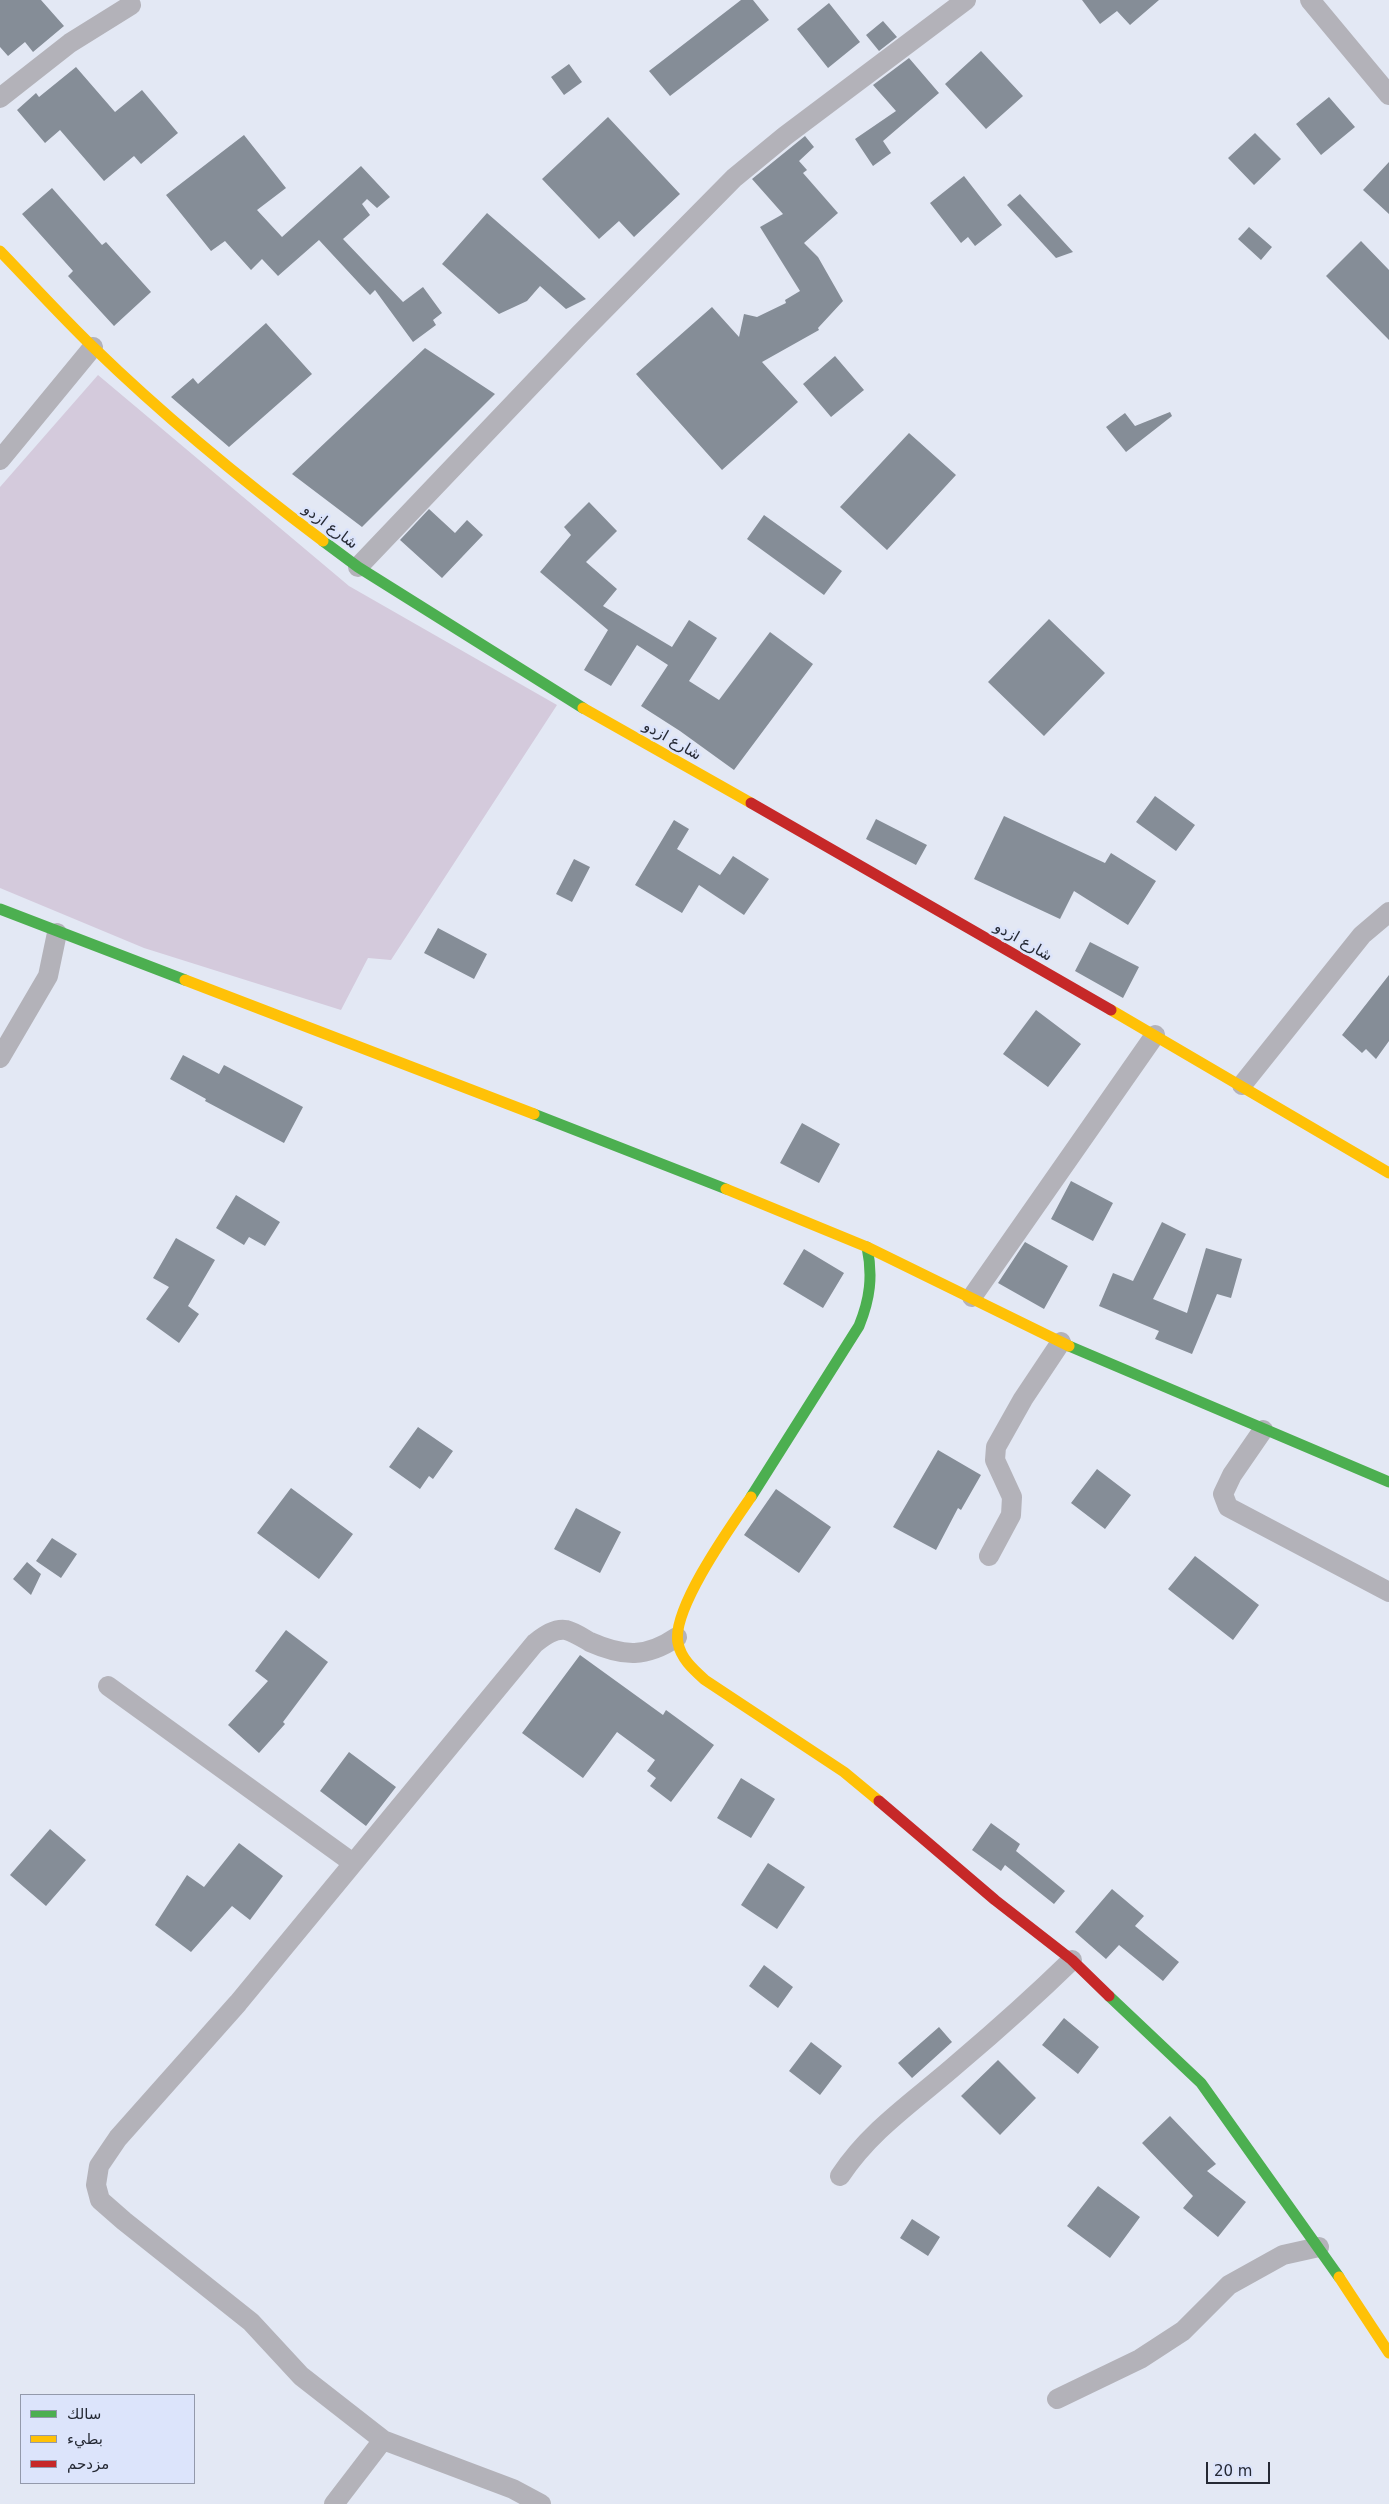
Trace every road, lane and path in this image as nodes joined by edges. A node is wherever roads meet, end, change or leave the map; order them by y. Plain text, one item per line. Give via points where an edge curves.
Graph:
1 (966, 0) edge
2 (1310, 0) edge
3 (131, 5) dead end
4 (1389, 94) edge
5 (0, 98) edge
6 (0, 251) edge
7 (93, 347) junction
8 (0, 460) edge
9 (358, 567) junction
10 (0, 909) edge
11 (1389, 912) edge
12 (57, 933) junction
13 (1155, 1035) junction
14 (0, 1058) edge
15 (1242, 1085) junction
16 (1389, 1173) edge
17 (867, 1247) junction
18 (972, 1296) junction
19 (1061, 1342) junction
20 (1263, 1430) junction
21 (1389, 1482) edge
22 (989, 1556) dead end
23 (1389, 1592) edge
24 (677, 1637) junction
25 (108, 1686) dead end
26 (353, 1863) junction
27 (1072, 1960) junction
28 (840, 2176) dead end
29 (1320, 2246) junction
30 (1389, 2353) edge
31 (1057, 2399) dead end
32 (383, 2440) junction
33 (334, 2504) edge
34 (541, 2504) edge

1 - 9 street via 734,178
2 - 4 street
3 - 5 street via 70,43
6 - 7 street, شارع ازدو
7 - 8 street
7 - 9 street, شارع ازدو via 183,429
9 - 13 street, شارع ازدو via 581,706
10 - 12 street
11 - 15 street via 1362,935
12 - 14 street via 48,976
12 - 17 street via 544,1117
13 - 15 street, شارع ازدو
13 - 18 street
15 - 16 street, شارع ازدو
17 - 18 street
17 - 24 street via 873,1280 865,1314 853,1338 706,1567 680,1618
18 - 19 street
19 - 20 street
19 - 22 street via 996,1447 994,1460 1012,1497 1011,1514
20 - 21 street
20 - 23 street via 1223,1494 1228,1507
24 - 26 street via 659,1649 637,1654 617,1652 565,1630 548,1633 535,1643
24 - 27 street via 681,1652 705,1680 844,1772 994,1900
25 - 26 street
26 - 32 street via 238,2003 118,2138 99,2166 96,2185 100,2200 251,2322 301,2376
27 - 28 street via 957,2064 890,2118 855,2154
27 - 29 street via 1201,2083
29 - 30 street
29 - 31 street via 1283,2255 1229,2285 1183,2331 1140,2359
32 - 33 street
32 - 34 street via 512,2489

